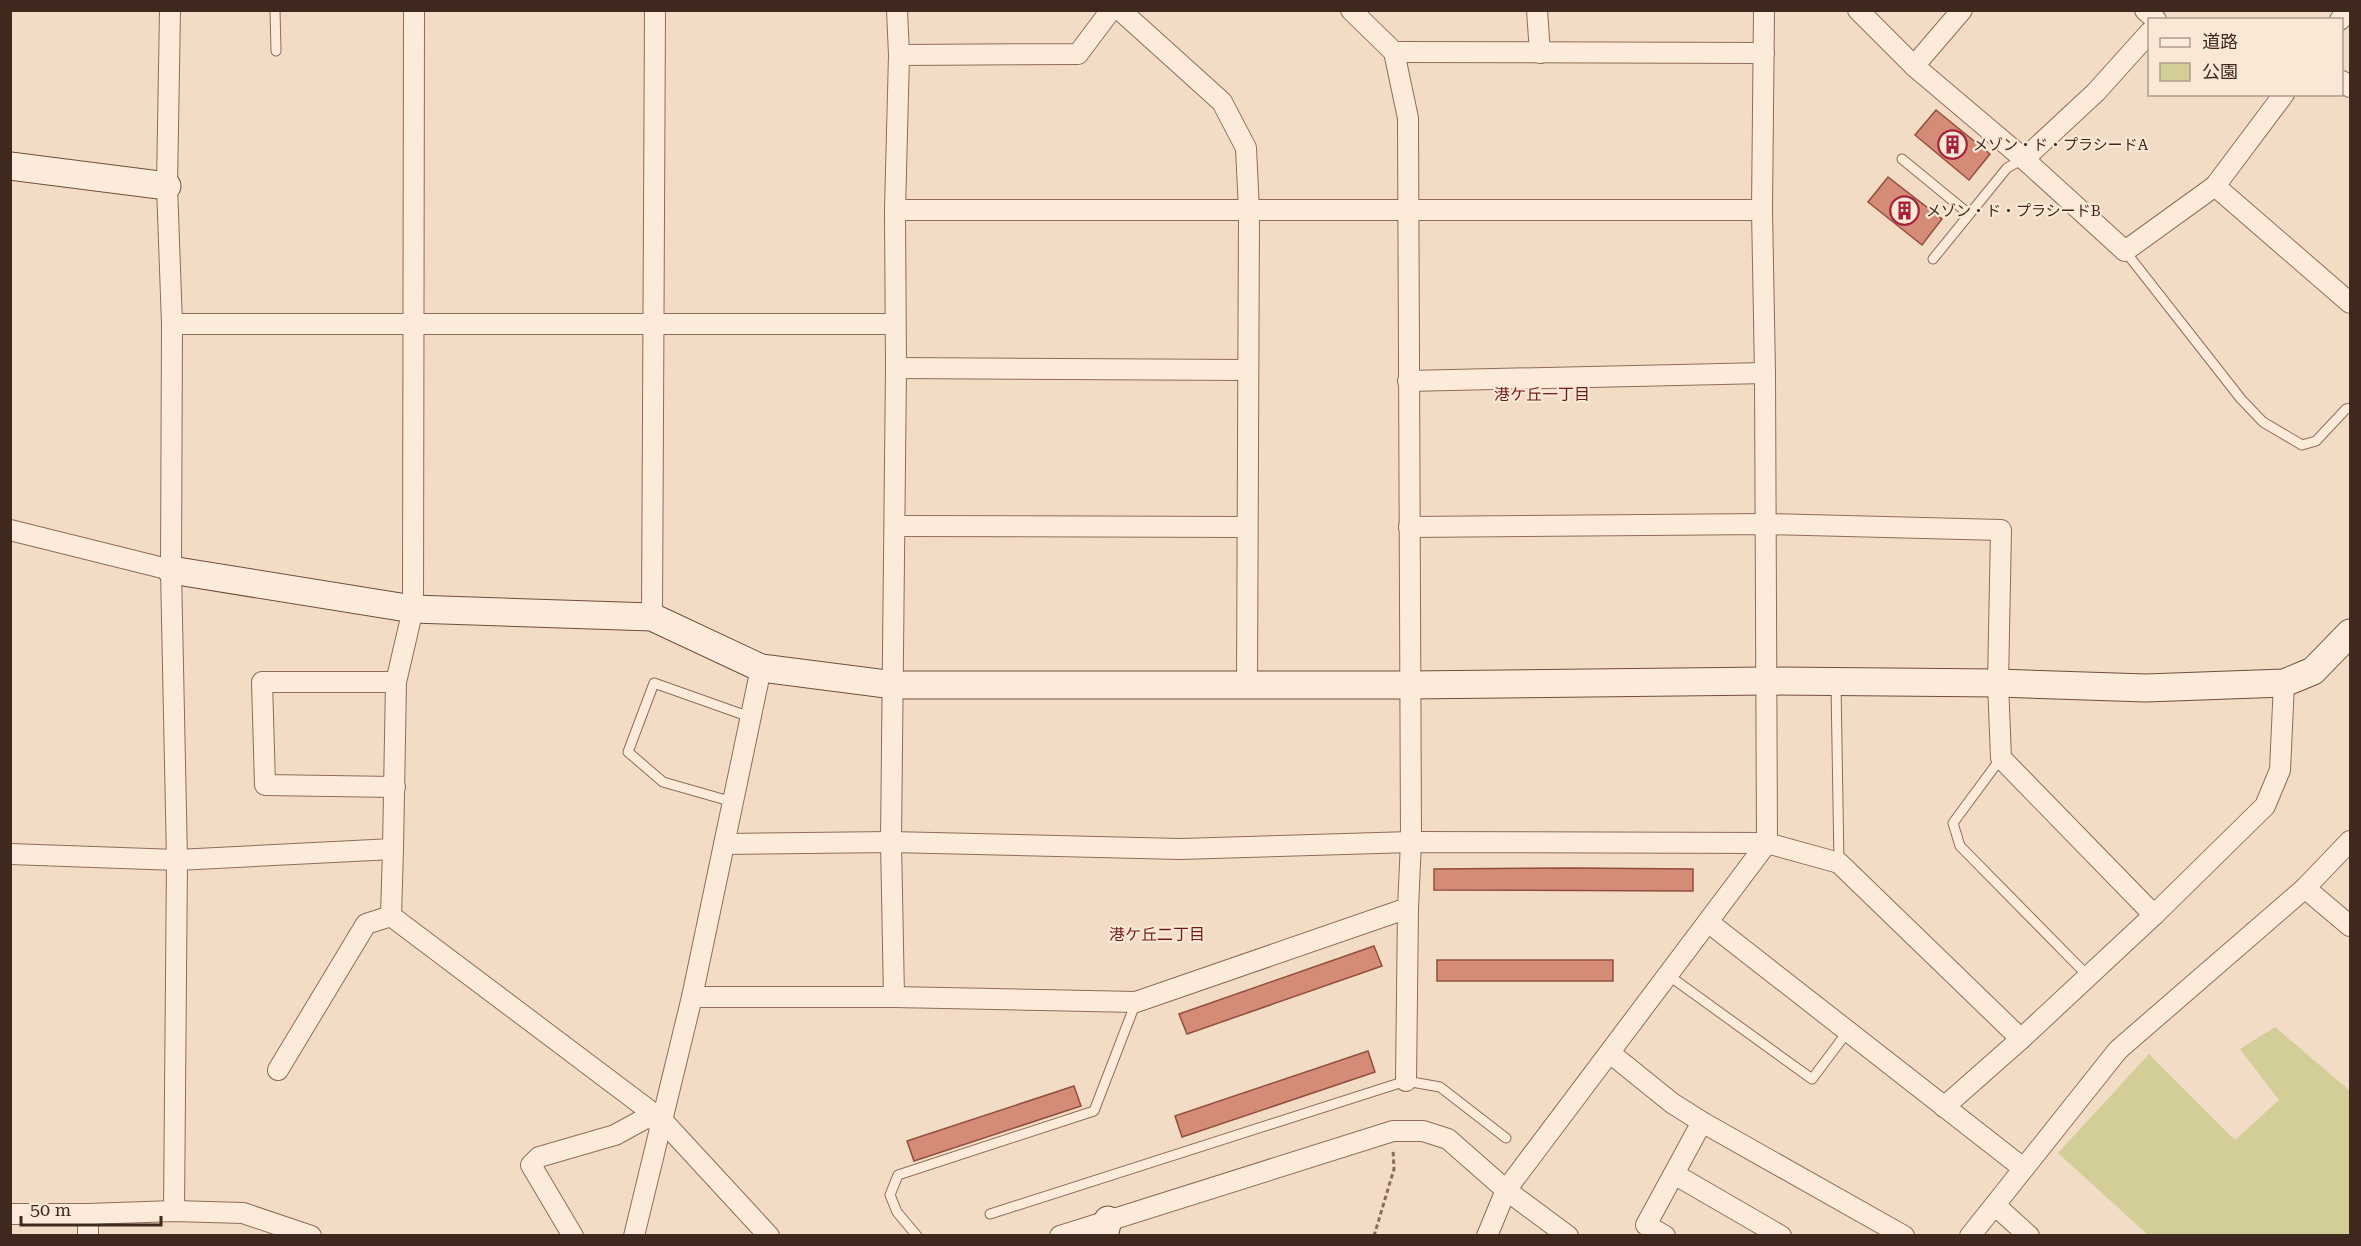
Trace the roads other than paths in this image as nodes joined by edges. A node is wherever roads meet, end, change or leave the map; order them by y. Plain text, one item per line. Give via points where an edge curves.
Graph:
1 (170, 10) edge
2 (275, 10) edge
3 (414, 10) edge
4 (655, 10) edge
5 (897, 10) edge
6 (1111, 10) edge
7 (1120, 10) edge
8 (1351, 10) edge
9 (1537, 10) edge
10 (1764, 10) edge
11 (1858, 10) edge
12 (1962, 10) edge
13 (2148, 34) edge
14 (276, 51) dead end
15 (1394, 52) junction
16 (1540, 53) junction
17 (1764, 53) junction
18 (899, 55) junction
19 (1914, 66) junction
20 (2282, 96) edge
21 (1902, 159) dead end
22 (2024, 159) junction
23 (10, 166) edge
24 (167, 186) junction
25 (2215, 186) junction
26 (895, 210) junction
27 (1408, 210) junction
28 (1762, 210) junction
29 (1249, 211) junction
30 (1969, 214) junction
31 (2125, 251) junction
32 (1933, 259) dead end
33 (2350, 303) edge
34 (172, 324) junction
35 (413, 324) junction
36 (654, 324) junction
37 (895, 324) junction
38 (897, 368) junction
39 (1247, 370) junction
40 (1765, 373) junction
41 (1408, 381) junction
42 (2350, 408) edge
43 (1765, 524) junction
44 (895, 526) junction
45 (1247, 527) junction
46 (1409, 527) junction
47 (10, 530) edge
48 (171, 570) junction
49 (413, 609) junction
50 (652, 617) junction
51 (2349, 639) edge
52 (760, 668) junction
53 (1765, 681) junction
54 (396, 682) junction
55 (1836, 683) junction
56 (1998, 683) junction
57 (2284, 683) junction
58 (894, 685) junction
59 (1247, 685) junction
60 (1409, 685) junction
61 (750, 717) junction
62 (2001, 758) junction
63 (395, 787) junction
64 (733, 801) junction
65 (2350, 841) edge
66 (891, 842) junction
67 (1411, 842) junction
68 (1767, 843) junction
69 (724, 844) junction
70 (393, 849) junction
71 (10, 855) edge
72 (177, 860) junction
73 (1839, 863) junction
74 (2305, 888) junction
75 (1407, 908) junction
76 (2154, 915) junction
77 (391, 916) junction
78 (1708, 922) junction
79 (2350, 926) edge
80 (1668, 975) junction
81 (2088, 976) junction
82 (692, 997) junction
83 (894, 997) junction
84 (1136, 1002) junction
85 (1848, 1031) junction
86 (2021, 1039) junction
87 (1610, 1053) junction
88 (278, 1070) dead end
89 (1406, 1081) junction
90 (1944, 1107) junction
91 (662, 1120) junction
92 (1702, 1122) junction
93 (1506, 1138) dead end
94 (2023, 1168) junction
95 (1674, 1174) junction
96 (1506, 1190) junction
97 (1996, 1206) junction
98 (174, 1211) junction
99 (10, 1214) edge
100 (88, 1214) junction
101 (990, 1214) dead end
102 (1106, 1228) edge
103 (567, 1232) edge
104 (88, 1236) edge
105 (311, 1236) edge
106 (634, 1236) edge
107 (769, 1236) edge
108 (917, 1236) edge
109 (1060, 1236) edge
110 (1486, 1236) edge
111 (1568, 1236) edge
112 (1665, 1236) edge
113 (1781, 1236) edge
114 (1904, 1236) edge
115 (1970, 1236) edge
116 (2029, 1236) edge

1 - 24 street
2 - 14 lane
3 - 35 street
4 - 36 street
5 - 18 street
6 - 18 street via 1078,54
7 - 29 street via 1222,102 1246,148
8 - 15 street
9 - 16 street
10 - 17 street
11 - 19 street
12 - 19 street
13 - 22 street via 2096,92
15 - 16 street
15 - 27 street via 1408,118
16 - 17 street
17 - 28 street
18 - 26 street
19 - 22 street
20 - 25 street
21 - 30 lane
22 - 30 lane via 2007,168
22 - 31 street
23 - 24 street
24 - 34 street
25 - 31 street
25 - 33 street
26 - 29 street
26 - 37 street
27 - 28 street
27 - 29 street
27 - 41 street
28 - 40 street
29 - 39 street
30 - 32 lane
31 - 42 lane via 2263,422 2302,445 2316,441
34 - 35 street
34 - 48 street
35 - 36 street
35 - 49 street
36 - 37 street
36 - 50 street
37 - 38 street
38 - 39 street
38 - 44 street
39 - 45 street
40 - 41 street
40 - 43 street
41 - 46 street
43 - 46 street
43 - 53 street
43 - 56 street via 2001,530
44 - 45 street
44 - 58 street
45 - 59 street
46 - 60 street
47 - 48 street
48 - 49 street
48 - 72 street
49 - 50 street
49 - 54 street
50 - 52 street
51 - 57 street via 2313,671
52 - 58 street
52 - 61 street
53 - 55 street
53 - 60 street
53 - 68 street
54 - 63 street
54 - 63 street via 262,682 265,784
55 - 56 street
55 - 73 lane
56 - 57 street via 2146,688
56 - 62 street
57 - 76 street via 2280,770 2265,806
58 - 59 street
58 - 66 street
59 - 60 street
60 - 67 street
61 - 64 street
61 - 64 lane via 654,683 628,752 663,782
62 - 76 street
62 - 81 lane via 1953,823 1960,846
63 - 70 street
64 - 69 street
65 - 74 street
66 - 67 street via 1180,849
66 - 69 street
66 - 83 street
67 - 68 street
67 - 75 street
68 - 73 street
68 - 78 street
69 - 82 street
70 - 72 street
70 - 77 street
71 - 72 street
72 - 98 street
73 - 86 street
74 - 79 street
74 - 94 street via 2118,1050
75 - 84 street
75 - 89 street
76 - 81 street
77 - 88 street via 366,924
77 - 91 street
78 - 80 street
78 - 85 street
80 - 85 lane via 1812,1079
80 - 87 street
81 - 86 street
82 - 83 street
82 - 91 street
83 - 84 street
84 - 108 lane via 1094,1111 898,1175 890,1195 897,1212
85 - 90 street
86 - 90 street
87 - 92 street
87 - 96 street
89 - 93 lane via 1440,1087
89 - 101 lane
90 - 94 street
91 - 103 street via 646,1118 615,1135 539,1157 531,1165
91 - 106 street
91 - 107 street
92 - 95 street
92 - 114 street
94 - 97 street
95 - 112 street via 1646,1225
95 - 113 street
96 - 102 street via 1448,1139 1423,1131 1393,1131
96 - 110 street
96 - 111 street
97 - 115 street
97 - 116 street
98 - 100 street
98 - 105 street via 243,1213
99 - 100 street
100 - 104 street
102 - 109 street

